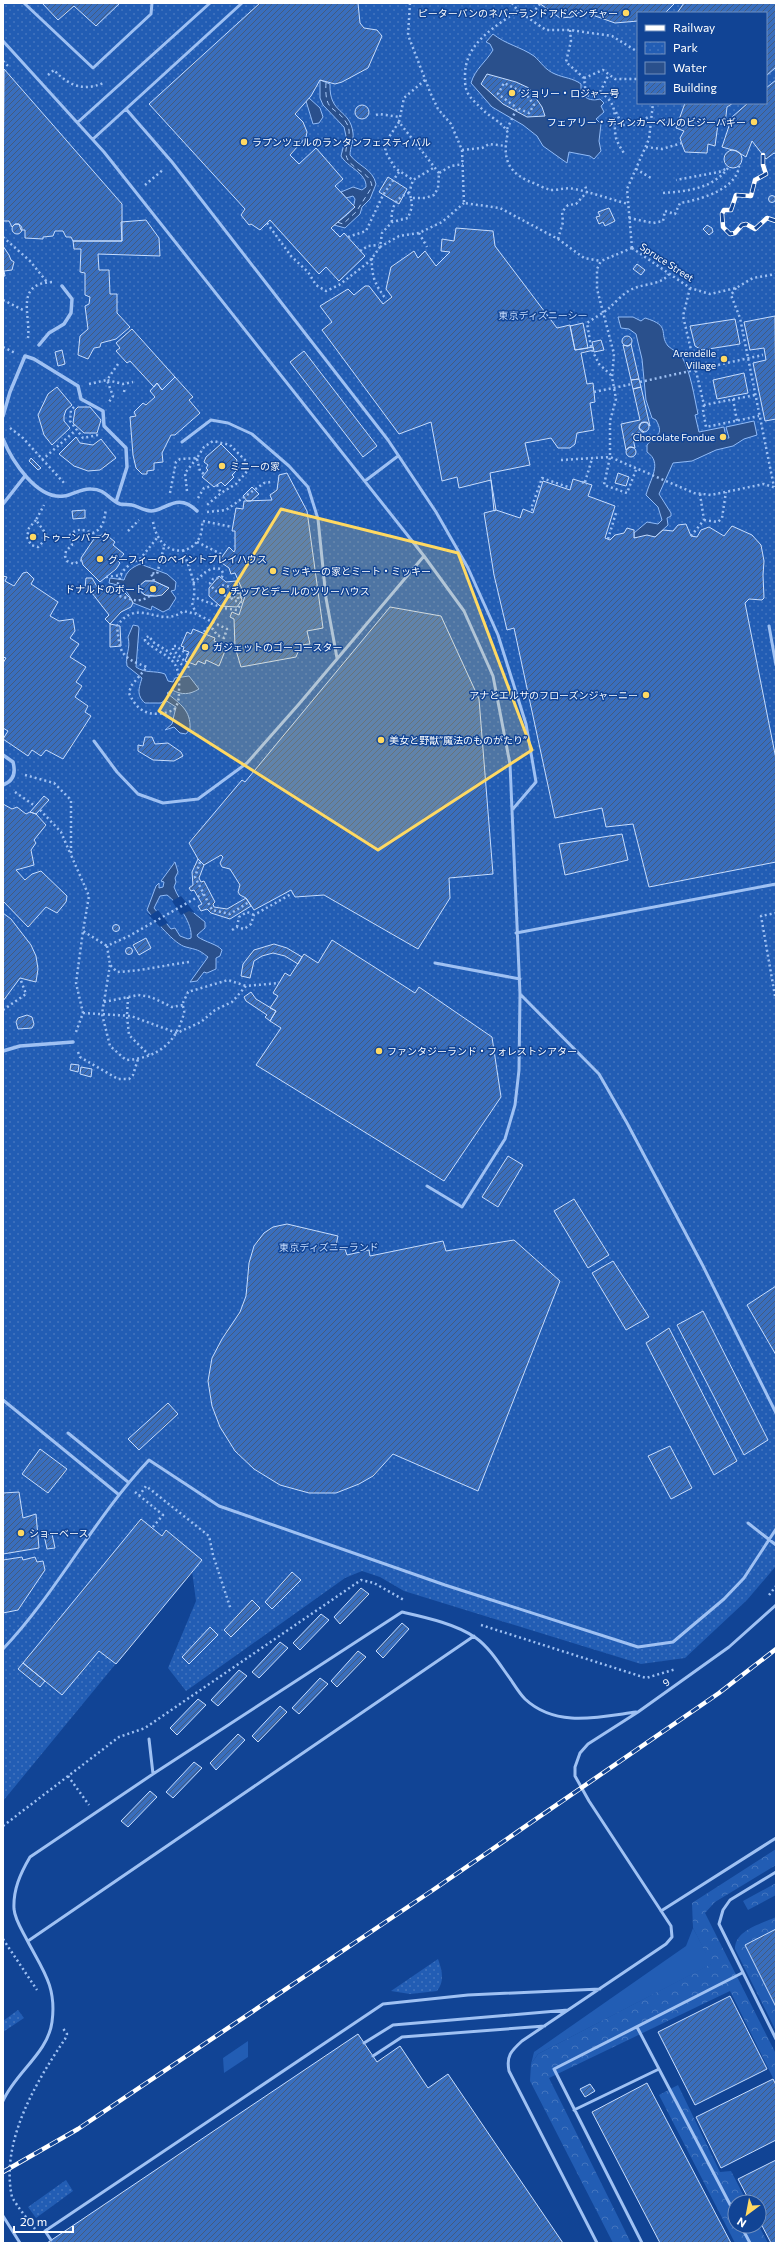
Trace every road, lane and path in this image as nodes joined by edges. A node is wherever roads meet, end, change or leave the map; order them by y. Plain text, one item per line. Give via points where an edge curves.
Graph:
1 (24, 3) edge
2 (152, 3) edge
3 (210, 3) edge
4 (242, 3) edge
5 (410, 3) edge
6 (512, 3) edge
7 (540, 4) dead end
8 (518, 11) junction
9 (529, 18) junction
10 (570, 30) junction
11 (4, 43) edge
12 (637, 51) edge
13 (609, 74) junction
14 (584, 78) junction
15 (637, 78) edge
16 (425, 80) junction
17 (41, 82) junction
18 (102, 83) dead end
19 (600, 92) junction
20 (653, 104) edge
21 (126, 108) junction
22 (517, 108) junction
23 (614, 110) junction
24 (376, 115) dead end
25 (650, 116) junction
26 (400, 117) junction
27 (78, 122) junction
28 (399, 122) junction
29 (506, 129) junction
30 (93, 139) junction
31 (682, 143) dead end
32 (506, 146) junction
33 (646, 147) junction
34 (462, 150) junction
35 (625, 155) dead end
36 (172, 162) junction
37 (463, 164) junction
38 (739, 166) dead end
39 (434, 167) junction
40 (636, 169) junction
41 (399, 172) junction
42 (440, 173) junction
43 (651, 178) dead end
44 (413, 180) junction
45 (676, 180) dead end
46 (569, 183) dead end
47 (585, 185) dead end
48 (569, 188) junction
49 (136, 192) junction
50 (587, 192) junction
51 (409, 193) junction
52 (663, 193) dead end
53 (411, 198) junction
54 (464, 203) junction
55 (628, 204) junction
56 (629, 218) junction
57 (392, 222) junction
58 (267, 224) dead end
59 (419, 233) junction
60 (3, 236) edge
61 (348, 237) dead end
62 (558, 239) junction
63 (380, 246) junction
64 (427, 247) dead end
65 (632, 248) junction
66 (360, 251) dead end
67 (372, 257) junction
68 (601, 261) junction
69 (669, 274) junction
70 (776, 274) edge
71 (47, 282) junction
72 (62, 286) joint
73 (690, 288) junction
74 (736, 288) junction
75 (386, 298) dead end
76 (3, 300) edge
77 (25, 311) junction
78 (603, 312) junction
79 (39, 345) dead end
80 (763, 355) dead end
81 (25, 356) junction
82 (748, 358) junction
83 (118, 364) dead end
84 (696, 369) junction
85 (612, 377) junction
86 (107, 380) junction
87 (114, 380) dead end
88 (119, 382) dead end
89 (133, 382) dead end
90 (640, 382) dead end
91 (632, 384) dead end
92 (78, 386) junction
93 (124, 388) dead end
94 (614, 388) junction
95 (124, 392) dead end
96 (594, 392) dead end
97 (755, 395) junction
98 (81, 399) junction
99 (733, 399) junction
100 (704, 404) junction
101 (103, 411) junction
102 (3, 416) edge
103 (759, 416) junction
104 (737, 421) junction
105 (3, 425) edge
106 (76, 429) junction
107 (106, 429) junction
108 (3, 439) edge
109 (182, 442) dead end
110 (398, 456) junction
111 (610, 457) junction
112 (197, 458) junction
113 (592, 458) junction
114 (42, 460) junction
115 (561, 460) dead end
116 (636, 470) junction
117 (204, 474) dead end
118 (26, 476) junction
119 (365, 481) junction
120 (271, 482) dead end
121 (584, 483) dead end
122 (217, 485) dead end
123 (212, 486) dead end
124 (571, 488) dead end
125 (775, 488) edge
126 (78, 491) junction
127 (726, 492) junction
128 (221, 493) junction
129 (108, 494) junction
130 (700, 494) junction
131 (48, 495) junction
132 (116, 502) junction
133 (3, 504) edge
134 (169, 504) junction
135 (189, 505) junction
136 (534, 510) dead end
137 (147, 511) junction
138 (614, 512) dead end
139 (198, 513) junction
140 (36, 520) junction
141 (202, 520) junction
142 (704, 520) junction
143 (232, 527) dead end
144 (691, 536) dead end
145 (157, 538) junction
146 (608, 539) dead end
147 (197, 542) junction
148 (164, 547) junction
149 (183, 550) junction
150 (223, 555) dead end
151 (424, 556) junction
152 (82, 560) dead end
153 (122, 575) junction
154 (106, 577) dead end
155 (154, 581) dead end
156 (193, 583) junction
157 (150, 596) dead end
158 (194, 597) junction
159 (231, 597) junction
160 (196, 614) junction
161 (769, 626) dead end
162 (204, 633) dead end
163 (188, 655) dead end
164 (336, 658) junction
165 (776, 665) edge
166 (94, 741) dead end
167 (3, 755) edge
168 (15, 772) junction
169 (4, 785) edge
170 (35, 806) dead end
171 (40, 810) dead end
172 (512, 810) junction
173 (71, 854) junction
174 (200, 862) dead end
175 (776, 884) edge
176 (293, 893) dead end
177 (203, 894) junction
178 (249, 902) dead end
179 (776, 913) edge
180 (254, 915) junction
181 (237, 927) junction
182 (232, 930) dead end
183 (83, 931) junction
184 (516, 933) junction
185 (107, 946) junction
186 (189, 962) dead end
187 (435, 963) dead end
188 (110, 965) junction
189 (20, 978) dead end
190 (520, 979) junction
191 (279, 983) dead end
192 (246, 986) junction
193 (520, 994) junction
194 (775, 996) edge
195 (128, 997) junction
196 (104, 1002) junction
197 (183, 1005) junction
198 (3, 1010) edge
199 (83, 1013) junction
200 (102, 1014) junction
201 (127, 1016) junction
202 (177, 1033) junction
203 (73, 1042) junction
204 (3, 1051) edge
205 (149, 1055) junction
206 (138, 1058) junction
207 (427, 1186) dead end
208 (3, 1400) edge
209 (776, 1414) edge
210 (68, 1433) dead end
211 (127, 1484) junction
212 (118, 1494) junction
213 (140, 1496) junction
214 (748, 1523) dead end
215 (152, 1528) dead end
216 (776, 1529) edge
217 (769, 1539) junction
218 (776, 1545) edge
219 (776, 1604) edge
220 (231, 1610) dead end
221 (474, 1636) junction
222 (3, 1649) edge
223 (638, 1712) junction
224 (118, 1737) dead end
225 (149, 1739) dead end
226 (153, 1774) junction
227 (68, 1776) junction
228 (95, 1814) junction
229 (3, 1826) edge
230 (776, 1838) edge
231 (776, 1872) edge
232 (661, 1911) junction
233 (3, 1939) edge
234 (28, 1941) junction
235 (742, 1973) junction
236 (600, 1988) junction
237 (40, 1994) dead end
238 (570, 2010) junction
239 (53, 2013) junction
240 (547, 2026) junction
241 (637, 2027) junction
242 (776, 2039) edge
243 (364, 2043) dead end
244 (373, 2056) dead end
245 (659, 2069) junction
246 (3, 2101) edge
247 (574, 2110) junction
248 (15, 2122) dead end
249 (6, 2167) dead end
250 (727, 2199) edge
251 (3, 2216) edge
252 (36, 2232) dead end
253 (745, 2234) edge
254 (51, 2240) dead end
255 (20, 2243) edge
256 (597, 2243) edge
257 (642, 2243) edge
258 (750, 2243) edge

1 - 2 lane via 93,68 151,14
3 - 27 lane
4 - 21 lane
5 - 16 path via 408,35
6 - 8 path
7 - 9 path
8 - 9 path
8 - 29 path via 490,29 464,63 468,94
9 - 10 path via 546,30
10 - 12 path via 612,36
10 - 14 path via 571,41 566,62
11 - 17 lane
13 - 14 path via 603,70
13 - 15 path via 615,79
13 - 19 path
14 - 19 path via 586,95 594,96
16 - 26 path via 404,98
16 - 34 path via 438,109 451,124
17 - 18 path via 54,70 63,79 79,87 91,87
17 - 27 lane
19 - 23 path via 608,98
20 - 25 path
21 - 30 lane
21 - 36 lane
22 - 22 path via 529,113 534,105 526,94 504,82 498,94
22 - 29 path
23 - 25 path via 622,125 634,126
23 - 35 path via 616,138
24 - 26 path
25 - 33 path
26 - 28 path
27 - 30 lane
28 - 39 path
28 - 41 path via 389,137 385,151
29 - 32 path
30 - 49 lane
31 - 33 path via 662,149
32 - 34 path via 489,144 482,148
32 - 48 path via 507,158 513,172 523,179 550,190
33 - 40 path
34 - 37 path
36 - 49 path
36 - 110 lane
37 - 42 path via 451,166
37 - 54 path
38 - 56 path via 738,172 725,187 694,201 680,203 675,214 665,211 663,221 653,223
39 - 42 path
39 - 44 path
40 - 43 path
40 - 55 path via 627,189
41 - 44 path
41 - 61 path via 383,194 366,231
42 - 53 path via 438,188 434,195
44 - 51 path
45 - 52 path via 728,168 720,178 688,191
46 - 48 path
47 - 50 path
48 - 50 path
49 - 119 lane
50 - 55 path
50 - 62 path via 576,204 568,205 562,212 563,222
51 - 53 path
51 - 57 path via 401,196 392,209
53 - 57 path via 412,207 408,218
54 - 59 path via 442,222
54 - 62 path via 500,208
55 - 56 path
56 - 65 path
57 - 63 path via 382,233
58 - 67 path via 316,285 326,291 339,285
59 - 63 path via 399,236
59 - 64 path
60 - 71 path via 30,261
62 - 68 path via 584,258
63 - 66 path via 368,246
63 - 67 path
65 - 68 path
65 - 69 path, Spruce Street
67 - 75 path via 371,268 375,285
68 - 78 path via 597,269 597,289
69 - 73 path, Spruce Street
69 - 78 path via 665,279 635,288
70 - 74 path, Spruce Street via 753,278
71 - 72 path
71 - 77 path via 31,291 26,300
72 - 79 street via 72,299 71,313 64,324 48,333
73 - 74 path, Spruce Street via 710,294
73 - 84 path via 683,316
74 - 82 path via 731,295 740,318
76 - 77 path
77 - 81 path via 30,326
78 - 85 path via 614,354
78 - 85 path via 587,323 592,349 599,364
80 - 82 path
81 - 92 street
81 - 102 street
82 - 84 path
82 - 97 path
83 - 86 path
84 - 90 path
84 - 100 path
85 - 94 path
86 - 89 path via 122,384
86 - 92 path
86 - 101 path via 113,396
87 - 88 path
91 - 94 path
92 - 98 street
93 - 95 path
94 - 96 path
94 - 111 path via 616,399 610,421
97 - 99 path
97 - 103 path
98 - 101 street
98 - 106 path via 71,410 70,421
99 - 100 path
99 - 104 path
100 - 104 path via 706,427
101 - 107 street
103 - 104 path
103 - 125 path
105 - 114 path via 15,430
106 - 107 path via 83,438 97,436
106 - 114 path
107 - 132 street via 126,448 127,467
108 - 118 street
109 - 164 lane via 211,420 228,423 252,434 289,466 308,488 318,519 326,598
110 - 119 lane
110 - 172 lane via 436,512 468,568 498,636 517,695 526,724 536,782
111 - 113 path
111 - 116 path
111 - 116 path via 604,485 627,493
112 - 117 path via 200,471
112 - 128 path via 204,447 213,441 230,445 248,463 249,468 236,484
112 - 134 path via 180,459 176,462
112 - 135 path via 185,473
113 - 115 path
113 - 121 path
114 - 126 path via 62,481
116 - 130 path
118 - 131 street
118 - 133 street
119 - 151 lane
120 - 139 path via 264,483 226,510 216,509
122 - 128 path
123 - 135 path via 204,488
124 - 136 path via 542,478 531,509
125 - 127 path via 764,484
126 - 129 street via 90,488
126 - 131 street via 65,496
127 - 130 path
127 - 142 path via 722,518 718,522
128 - 139 path
129 - 132 street
129 - 152 path via 102,527 93,533 80,529 70,535 72,545 66,551 67,561 74,564
130 - 142 path
131 - 140 path
132 - 137 street
134 - 135 street via 178,502
134 - 137 street
135 - 139 street
137 - 145 path
138 - 146 path via 616,513
139 - 141 path
140 - 140 path via 46,534 38,547 31,545 27,537 29,528
141 - 143 path
141 - 147 path
142 - 144 path
145 - 148 path
145 - 153 path via 140,559 128,565
147 - 149 path
147 - 150 path
148 - 149 path
148 - 155 path via 157,574 151,573
149 - 156 path
151 - 164 lane
151 - 172 lane via 464,611 493,676 510,764
153 - 154 path
153 - 157 path via 117,586 118,596 141,602
156 - 158 path
156 - 159 path via 208,569 221,569 224,573 222,577 210,583 212,589 222,596
158 - 159 path via 218,607 237,610 241,604 241,593 238,591 238,600 234,601
158 - 160 path via 192,603
159 - 159 path via 233,598 236,593 231,586 221,585 218,591
160 - 162 path via 227,629 224,638 210,628 206,628
160 - 163 path via 183,611 168,618 141,611 133,612 122,618 117,626 122,654 147,667 131,686 129,693 132,699 155,716 174,710 179,700 180,674 168,656 145,641 146,638 149,636 186,669 188,665 173,650 173,646
161 - 165 lane
164 - 166 lane via 299,704 246,762 198,799 163,803 138,794 117,772
167 - 168 street via 13,762
168 - 169 street via 12,780
168 - 173 path via 54,783 72,800
169 - 170 path
171 - 173 path via 61,832
172 - 184 lane
173 - 183 path via 89,896
174 - 177 path via 195,877
175 - 184 lane
176 - 180 path
177 - 178 path via 212,910 230,914
177 - 185 path
179 - 194 path via 761,916
180 - 181 path via 251,924 244,928
180 - 181 path via 247,912 239,917
181 - 182 path
183 - 185 path
183 - 199 path via 76,983
184 - 190 lane
185 - 188 path
186 - 188 path via 117,972
187 - 190 lane
188 - 196 path
189 - 198 path via 26,994
190 - 193 lane
191 - 192 path
192 - 197 path via 228,980 188,992
192 - 202 path via 232,1002 201,1022
193 - 207 lane via 519,1070 515,1105 505,1139 462,1207
193 - 209 lane via 599,1074 699,1260
195 - 196 path
195 - 197 path via 151,997 172,1007
195 - 201 path
196 - 200 path
197 - 202 path via 184,1012
199 - 200 path
199 - 203 path
200 - 201 path
200 - 206 path via 110,1046 126,1060
201 - 202 path
201 - 205 path via 129,1035
202 - 205 path via 162,1050
203 - 204 street via 20,1046
203 - 206 path via 80,1057 118,1079 129,1079
205 - 206 path
208 - 212 lane
210 - 211 lane
211 - 212 lane
211 - 213 path
211 - 217 lane via 149,1460 219,1506 445,1586 638,1647 673,1642 739,1583
212 - 222 lane via 39,1606
213 - 215 path via 163,1515
213 - 220 path via 146,1486 209,1536
214 - 217 lane
216 - 217 lane
217 - 218 lane
219 - 223 lane, 9 via 729,1647
221 - 223 lane via 489,1650 525,1699 541,1710 556,1716 587,1719
221 - 226 lane via 436,1621 402,1612
221 - 234 lane
223 - 232 lane, 9 via 588,1744 580,1753 575,1776
224 - 227 path
225 - 226 lane
226 - 228 lane
227 - 228 path
227 - 229 path
228 - 234 lane via 30,1858 20,1875 14,1910
230 - 232 lane
231 - 235 lane via 730,1900 718,1924
232 - 236 lane via 671,1926 672,1937 666,1944
233 - 237 path
234 - 239 lane via 48,1975
235 - 241 lane
235 - 242 lane
236 - 238 lane
236 - 254 lane via 468,1995 383,2004 57,2222 45,2231
238 - 240 lane
238 - 243 lane via 392,2025
239 - 246 lane via 52,2023 43,2045
239 - 248 path via 67,2034
240 - 244 lane via 402,2037
240 - 256 lane via 512,2051 507,2061 509,2071
241 - 245 lane
241 - 247 lane via 554,2069
245 - 247 lane
245 - 250 lane
247 - 257 lane
249 - 252 path via 12,2196
251 - 255 lane
253 - 258 lane

